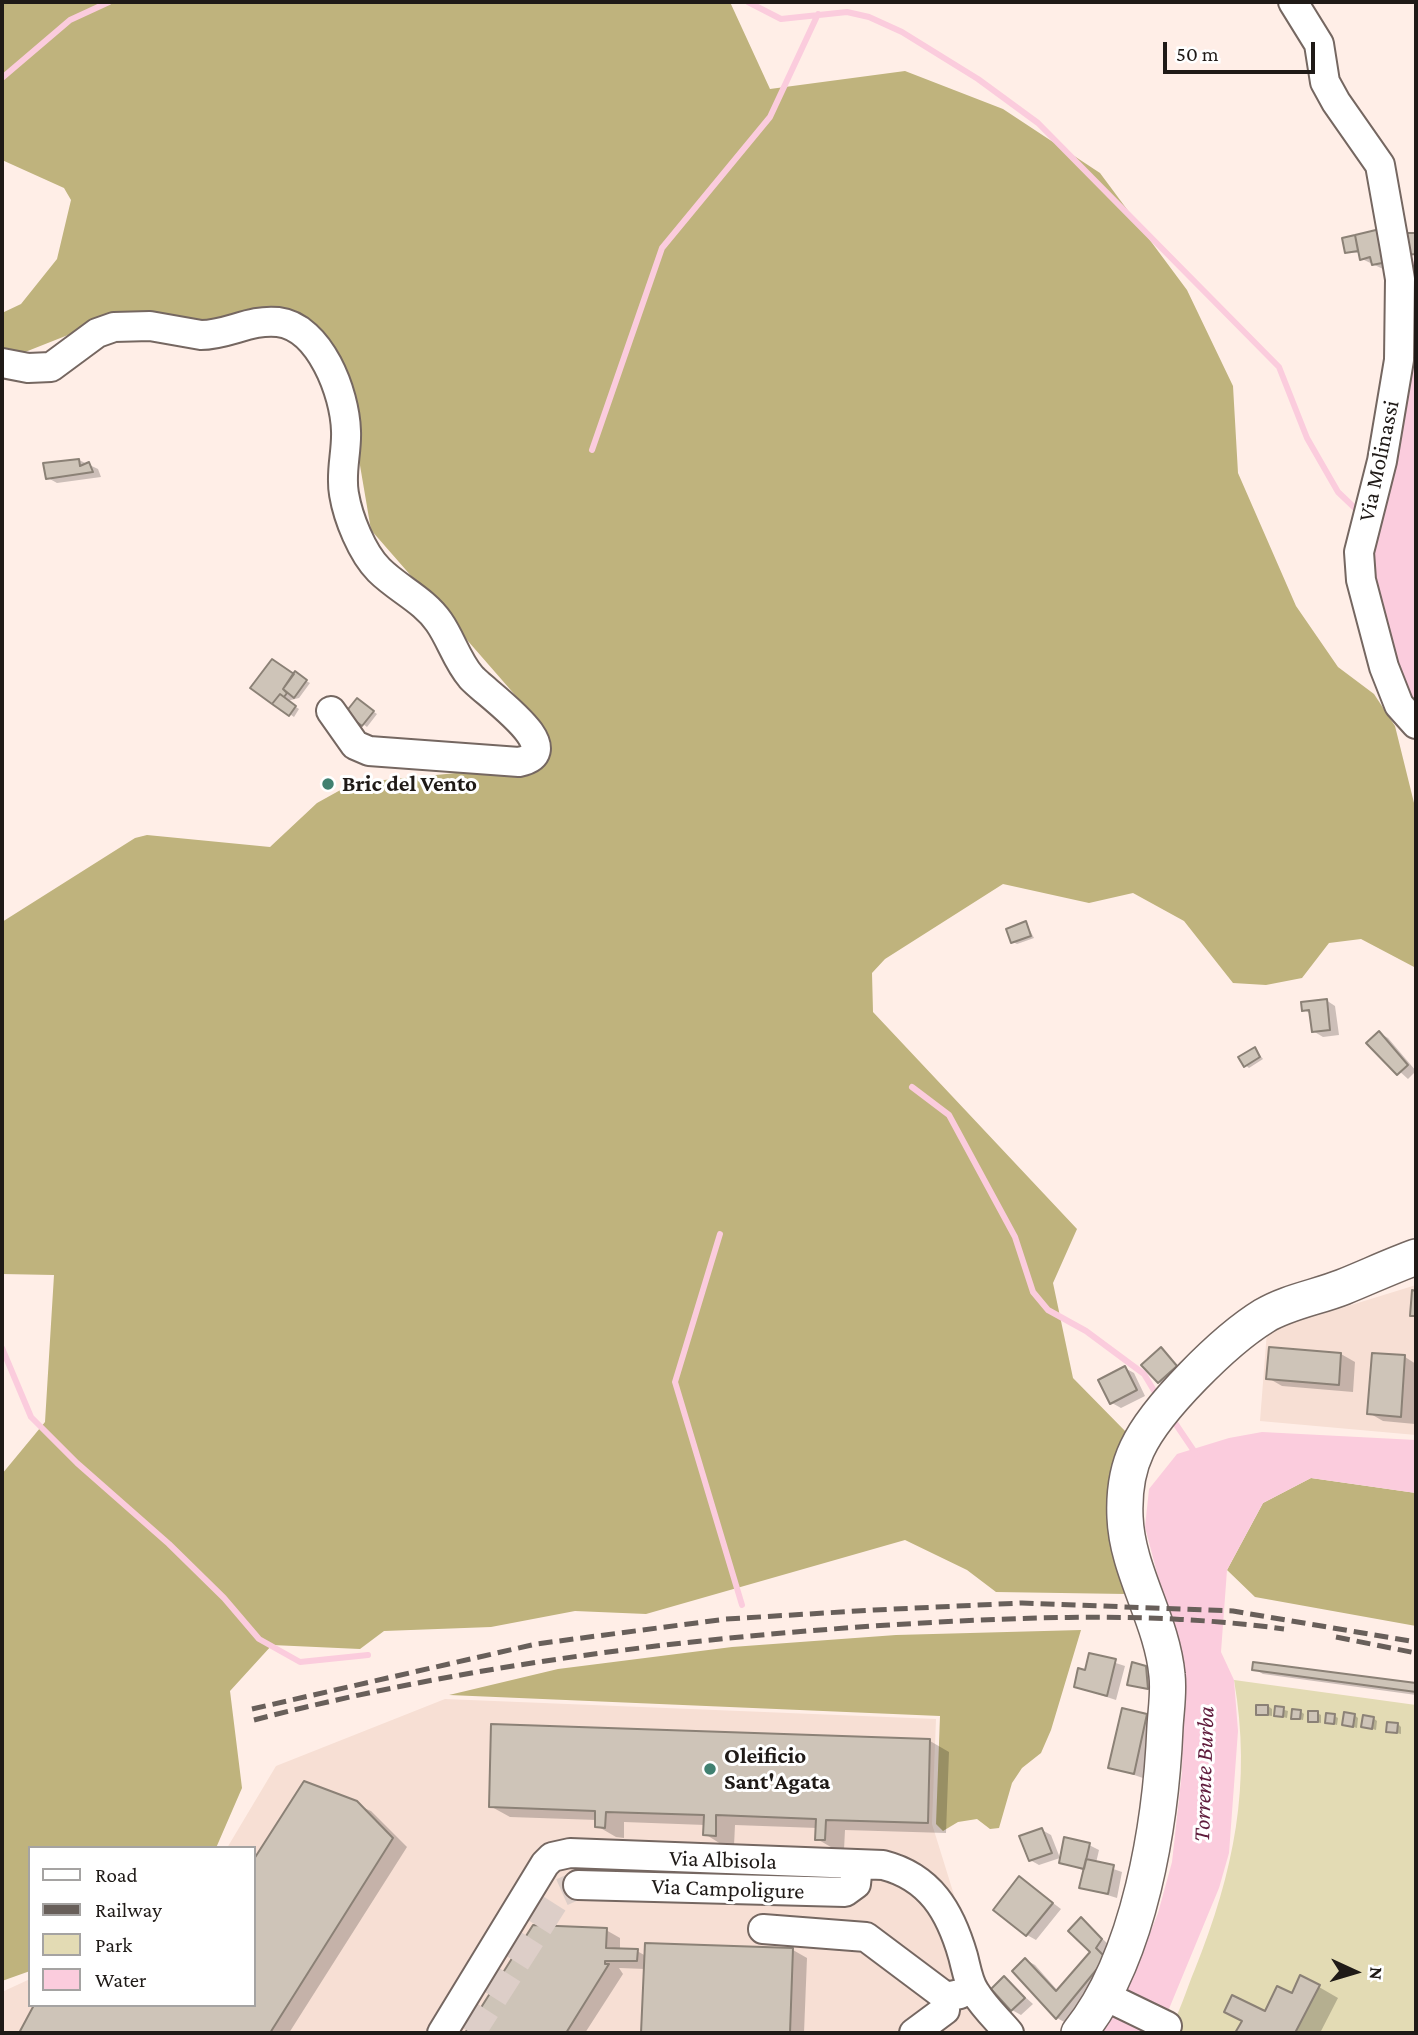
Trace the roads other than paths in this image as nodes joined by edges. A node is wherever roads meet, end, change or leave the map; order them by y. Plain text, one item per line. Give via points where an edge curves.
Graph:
1 (1293, 2) edge
2 (2, 363) edge
3 (331, 710) dead end
4 (1416, 724) edge
5 (1416, 1257) edge
6 (858, 1865) junction
7 (578, 1885) tunnel mouth
8 (756, 1890) junction
9 (973, 1990) junction
10 (946, 1997) junction
11 (1110, 1998) junction
12 (1167, 2026) dead end
13 (442, 2033) edge
14 (914, 2033) edge
15 (1009, 2033) edge
16 (1079, 2033) edge

1 - 4 street, Via Molinassi via 1319,44 1325,82 1380,165 1400,279 1399,360 1382,461 1359,551 1361,580 1384,667 1399,705
2 - 3 street via 51,366 97,333 132,324 212,335 238,325 279,322 299,328 314,341 340,401 346,431 343,492 371,560 440,623 471,677 530,732 535,752 519,762 369,751 355,746
5 - 11 main road via 1266,1315 1194,1378 1147,1431 1136,1451 1127,1484 1125,1519 1167,1675 1163,1781 1150,1868
6 - 8 street, Via Campoligure via 858,1877 849,1892
6 - 9 street, Via Albisola via 898,1869 928,1888 953,1924
6 - 13 street, Via Albisola via 570,1853 552,1857
7 - 8 street, Via Campoligure
8 - 10 street via 759,1938 866,1937
9 - 10 street
9 - 15 street, Via Albisola
10 - 14 street via 945,2010
11 - 12 street
11 - 16 main road

